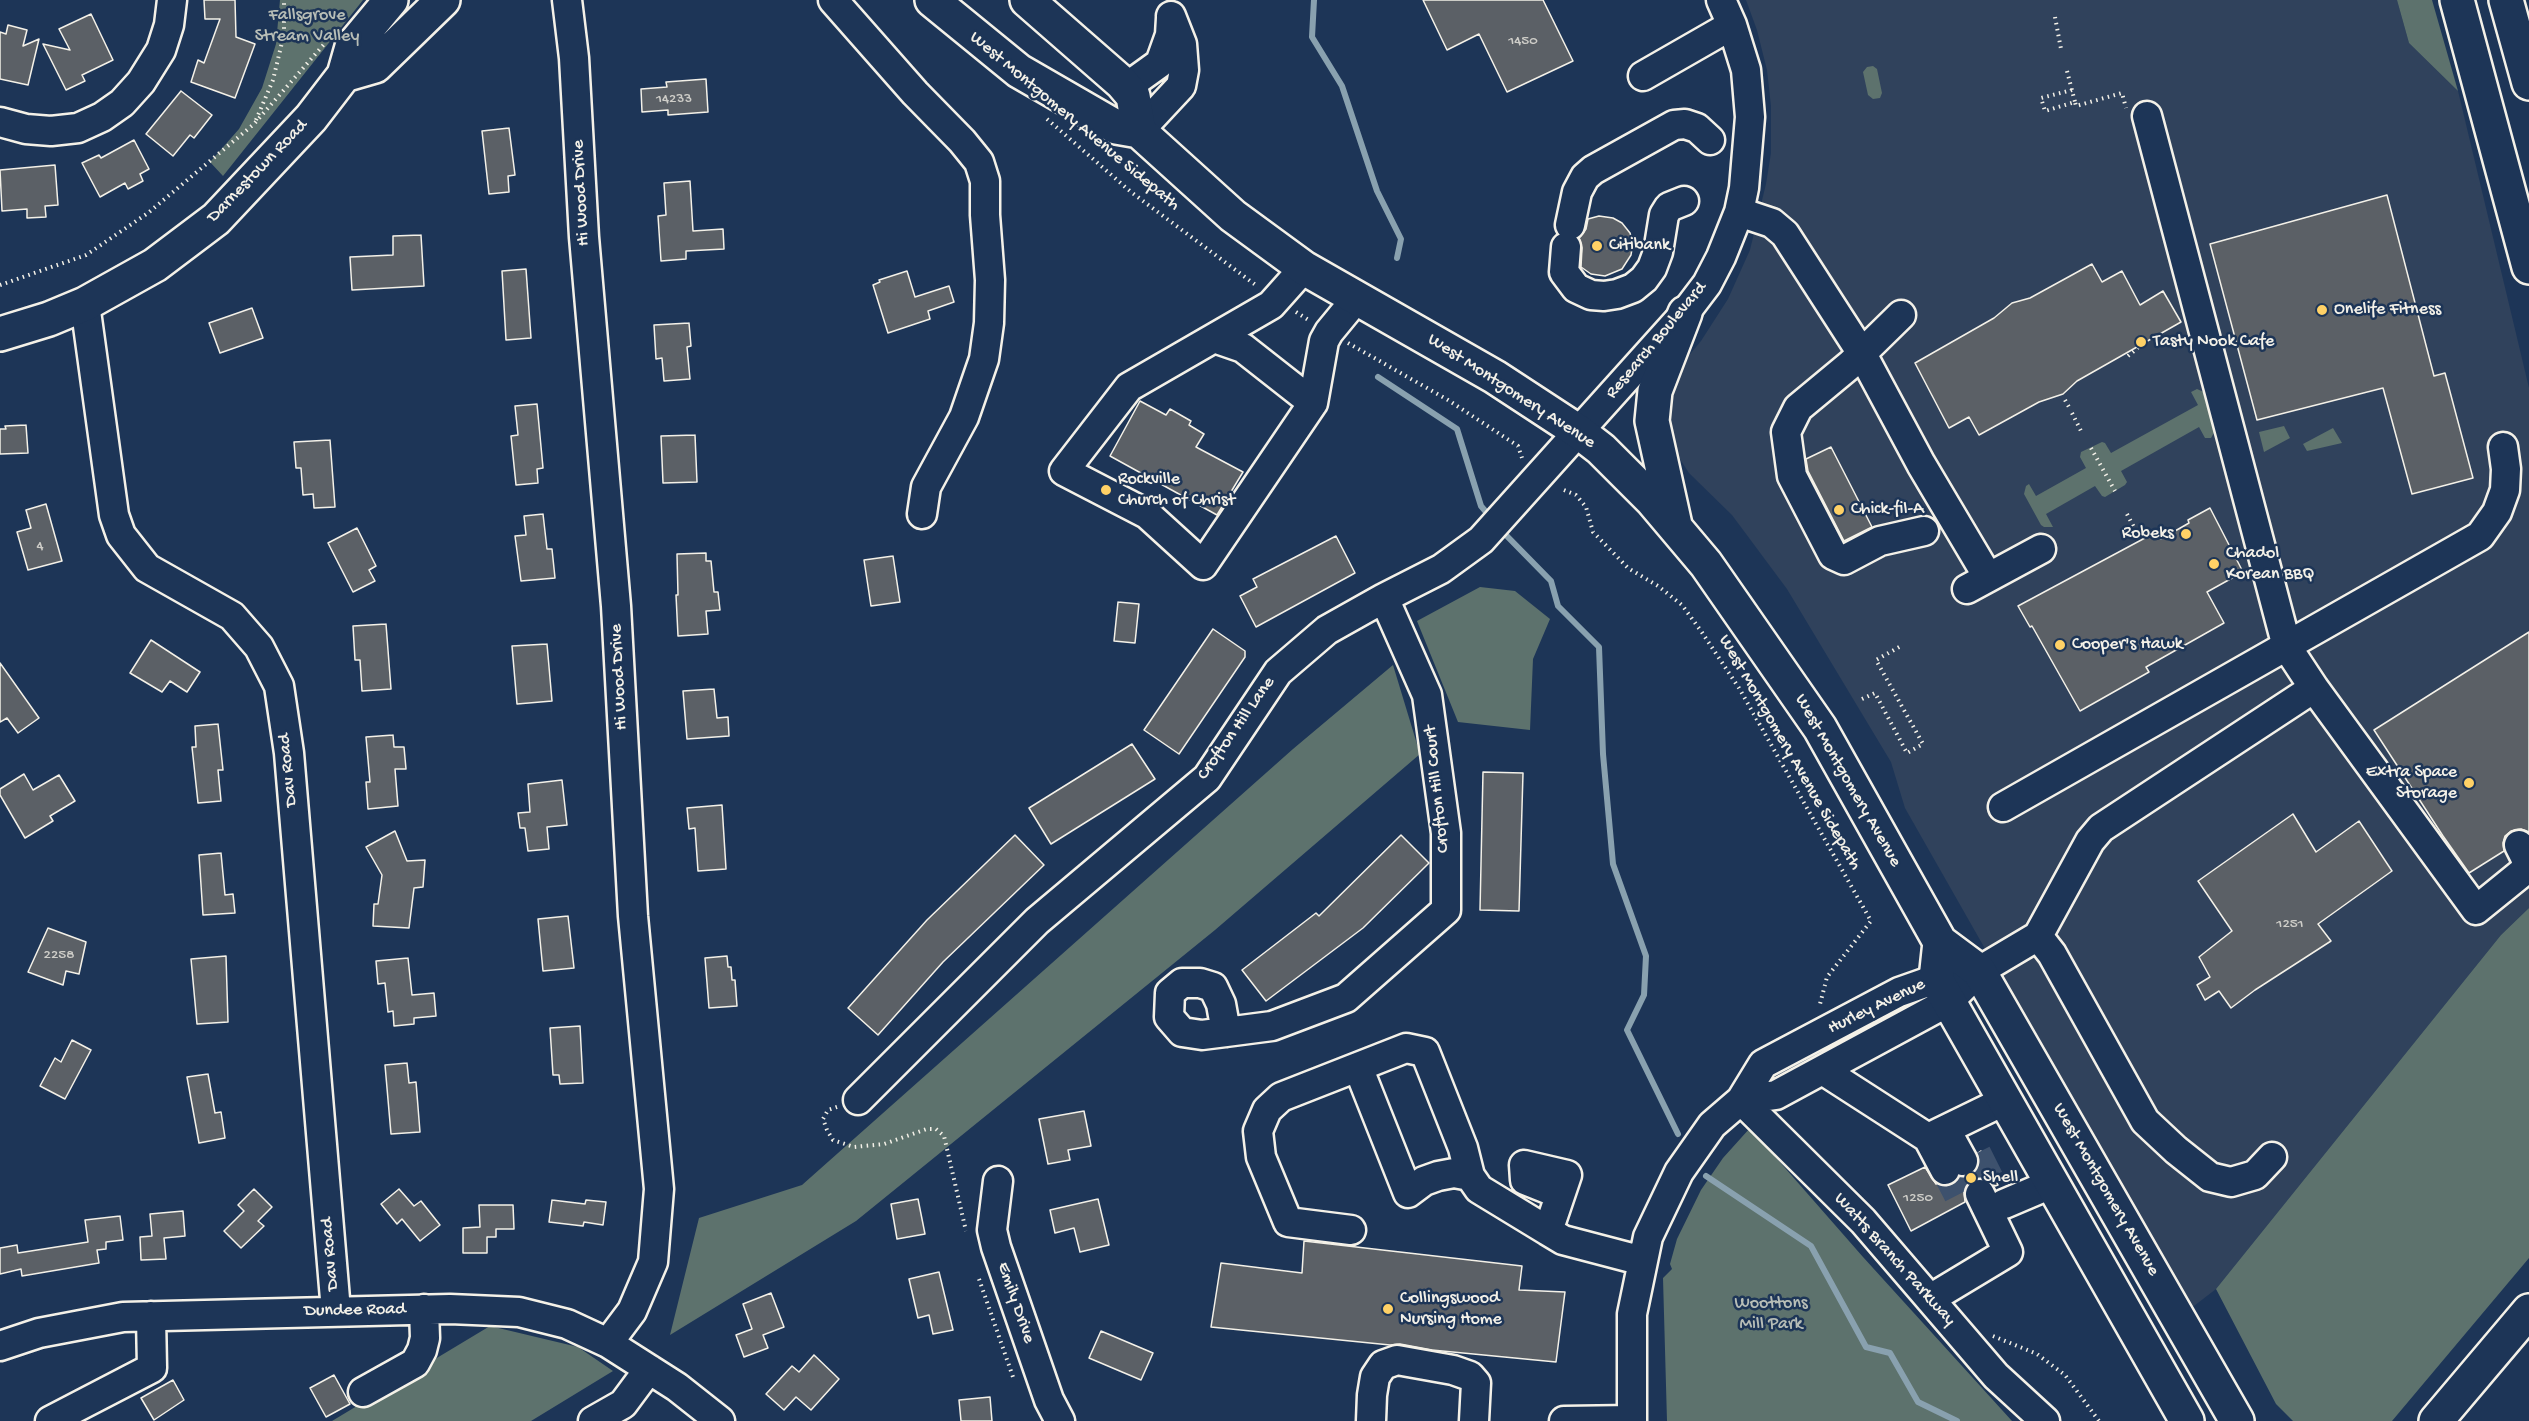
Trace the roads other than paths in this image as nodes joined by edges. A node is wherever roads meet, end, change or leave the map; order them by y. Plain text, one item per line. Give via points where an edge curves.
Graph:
1 (172, 0) edge
2 (391, 0) edge
3 (443, 0) edge
4 (567, 0) edge
5 (833, 0) edge
6 (932, 0) edge
7 (1027, 0) edge
8 (2457, 0) edge
9 (2506, 0) edge
10 (1727, 12) edge
11 (344, 75) junction
12 (1643, 76) dead end
13 (1122, 83) junction
14 (2529, 83) edge
15 (2137, 112) road end
16 (0, 122) edge
17 (1139, 131) junction
18 (1710, 140) dead end
19 (1684, 201) dead end
20 (1739, 212) junction
21 (2529, 267) edge
22 (1304, 268) junction
23 (1357, 298) junction
24 (86, 304) junction
25 (1685, 313) junction
26 (1901, 315) dead end
27 (0, 334) edge
28 (1214, 338) junction
29 (1862, 352) junction
30 (1313, 404) junction
31 (1579, 432) junction
32 (2503, 447) dead end
33 (922, 514) dead end
34 (1676, 527) junction
35 (1924, 531) dead end
36 (2041, 549) dead end
37 (1384, 598) junction
38 (2287, 647) junction
39 (2314, 688) junction
40 (2003, 807) dead end
41 (2519, 845) dead end
42 (2038, 936) junction
43 (1940, 942) junction
44 (1979, 971) junction
45 (1942, 991) junction
46 (1226, 1032) dead end
47 (1358, 1067) junction
48 (1824, 1071) junction
49 (858, 1100) road end
50 (1741, 1100) junction
51 (2004, 1101) junction
52 (1945, 1130) junction
53 (2272, 1157) dead end
54 (1470, 1176) junction
55 (998, 1181) dead end
56 (2052, 1184) junction
57 (1560, 1194) dead end
58 (1351, 1230) dead end
59 (1548, 1231) junction
60 (1643, 1261) junction
61 (1930, 1299) junction
62 (424, 1309) junction
63 (336, 1311) junction
64 (2529, 1311) edge
65 (151, 1316) junction
66 (608, 1343) junction
67 (0, 1346) edge
68 (650, 1369) junction
69 (363, 1392) dead end
70 (1632, 1420) edge
71 (50, 1421) edge
72 (593, 1421) edge
73 (720, 1421) edge
74 (1060, 1421) edge
75 (1371, 1421) edge
76 (1474, 1421) edge
77 (1564, 1421) edge
78 (2045, 1421) edge
79 (2187, 1421) edge
80 (2237, 1421) edge
81 (2436, 1421) edge

1 - 16 street via 161,50 141,82 115,108 78,128 26,129
2 - 11 main road, Darnestown Road via 352,47
3 - 11 main road via 375,66
4 - 66 street, Hi Wood Drive via 616,606 633,916 659,1188 653,1262 632,1311
5 - 33 street via 962,141 979,162 985,180 990,280 984,359 964,417 926,487
6 - 17 main road, West Montgomery Avenue via 1019,70 1116,127
7 - 13 main road
8 - 21 main road
9 - 14 main road
10 - 12 street
10 - 20 street, Research Boulevard via 1746,70 1750,117
11 - 24 main road, Darnestown Road via 311,118 216,219 155,265
13 - 17 main road via 1133,96
13 - 17 street via 1135,81 1160,63 1170,35 1171,16 1182,44 1181,86
15 - 38 street
17 - 22 main road, West Montgomery Avenue via 1233,216
18 - 19 street via 1697,128 1674,124 1585,177 1577,192 1564,272 1576,288 1592,295 1617,294 1633,288 1644,279 1658,252 1664,215 1669,207
20 - 25 street, Research Boulevard via 1712,275
20 - 29 street via 1772,223 1785,234
22 - 23 main road, West Montgomery Avenue
22 - 28 street via 1277,301
23 - 30 street via 1324,341
23 - 31 main road, West Montgomery Avenue via 1495,377
24 - 27 main road, Darnestown Road
24 - 63 street, Dav Road via 114,515 121,535 147,568 232,616 260,647 279,686 289,753
25 - 31 street, Research Boulevard
25 - 34 main road via 1655,391 1652,421
26 - 29 street
28 - 30 street via 1243,348
28 - 30 street via 1129,387 1064,471 1147,514 1203,565
29 - 35 street via 1798,408 1786,432 1791,476 1833,555 1844,560 1880,541
29 - 36 street via 1978,583
31 - 34 main road, West Montgomery Avenue via 1610,458
31 - 37 street, Crofton Hill Lane via 1481,540 1441,569
32 - 38 street via 2505,490 2497,512 2480,536
34 - 43 main road, West Montgomery Avenue via 1820,728
37 - 46 street, Crofton Hill Court via 1427,695 1446,833 1446,910 1347,998 1272,1026
37 - 49 street, Crofton Hill Lane via 1327,630 1278,672 1207,778 1037,921
38 - 39 street
38 - 40 street
39 - 41 street via 2476,910 2524,870 2527,861
39 - 42 street via 2100,828
42 - 44 street, Hurley Avenue
42 - 53 street via 2052,954 2145,1121 2211,1177 2231,1182 2255,1175
43 - 44 main road, West Montgomery Avenue
43 - 45 main road
44 - 45 street, Hurley Avenue
44 - 80 main road, West Montgomery Avenue
45 - 48 street, Hurley Avenue
45 - 50 street, Hurley Avenue via 1899,992 1763,1064
45 - 51 main road
47 - 54 street via 1406,1048 1425,1052
47 - 54 street via 1408,1193 1424,1180 1438,1176
47 - 58 street via 1281,1097 1267,1110 1258,1131 1261,1157 1288,1222
48 - 50 street, Hurley Avenue via 1776,1095
48 - 52 street
50 - 60 street, Hurley Avenue via 1712,1125 1679,1172 1648,1237
50 - 61 street, Watts Branch Parkway via 1863,1221
51 - 52 street
51 - 56 main road
52 - 52 street via 1962,1162
54 - 59 street via 1479,1189
55 - 74 street, Emily Drive via 992,1230 996,1247 1049,1400
56 - 61 street via 1986,1200 2008,1252
56 - 79 main road
57 - 59 street
59 - 60 street via 1563,1240
60 - 70 street, Hurley Avenue via 1632,1314
61 - 78 street, Watts Branch Parkway via 1996,1376
62 - 63 street, Dundee Road
62 - 66 street, Dundee Road via 519,1312 567,1324
62 - 69 street via 425,1338 415,1363
63 - 65 street, Dundee Road
64 - 81 main road
65 - 67 street, Dundee Road via 123,1317 39,1333
65 - 71 street via 152,1368
66 - 68 street, Dundee Road
68 - 72 street via 623,1404
68 - 73 street, Dundee Road
70 - 77 street
75 - 76 street via 1375,1377 1383,1365 1396,1360 1470,1376 1476,1383

